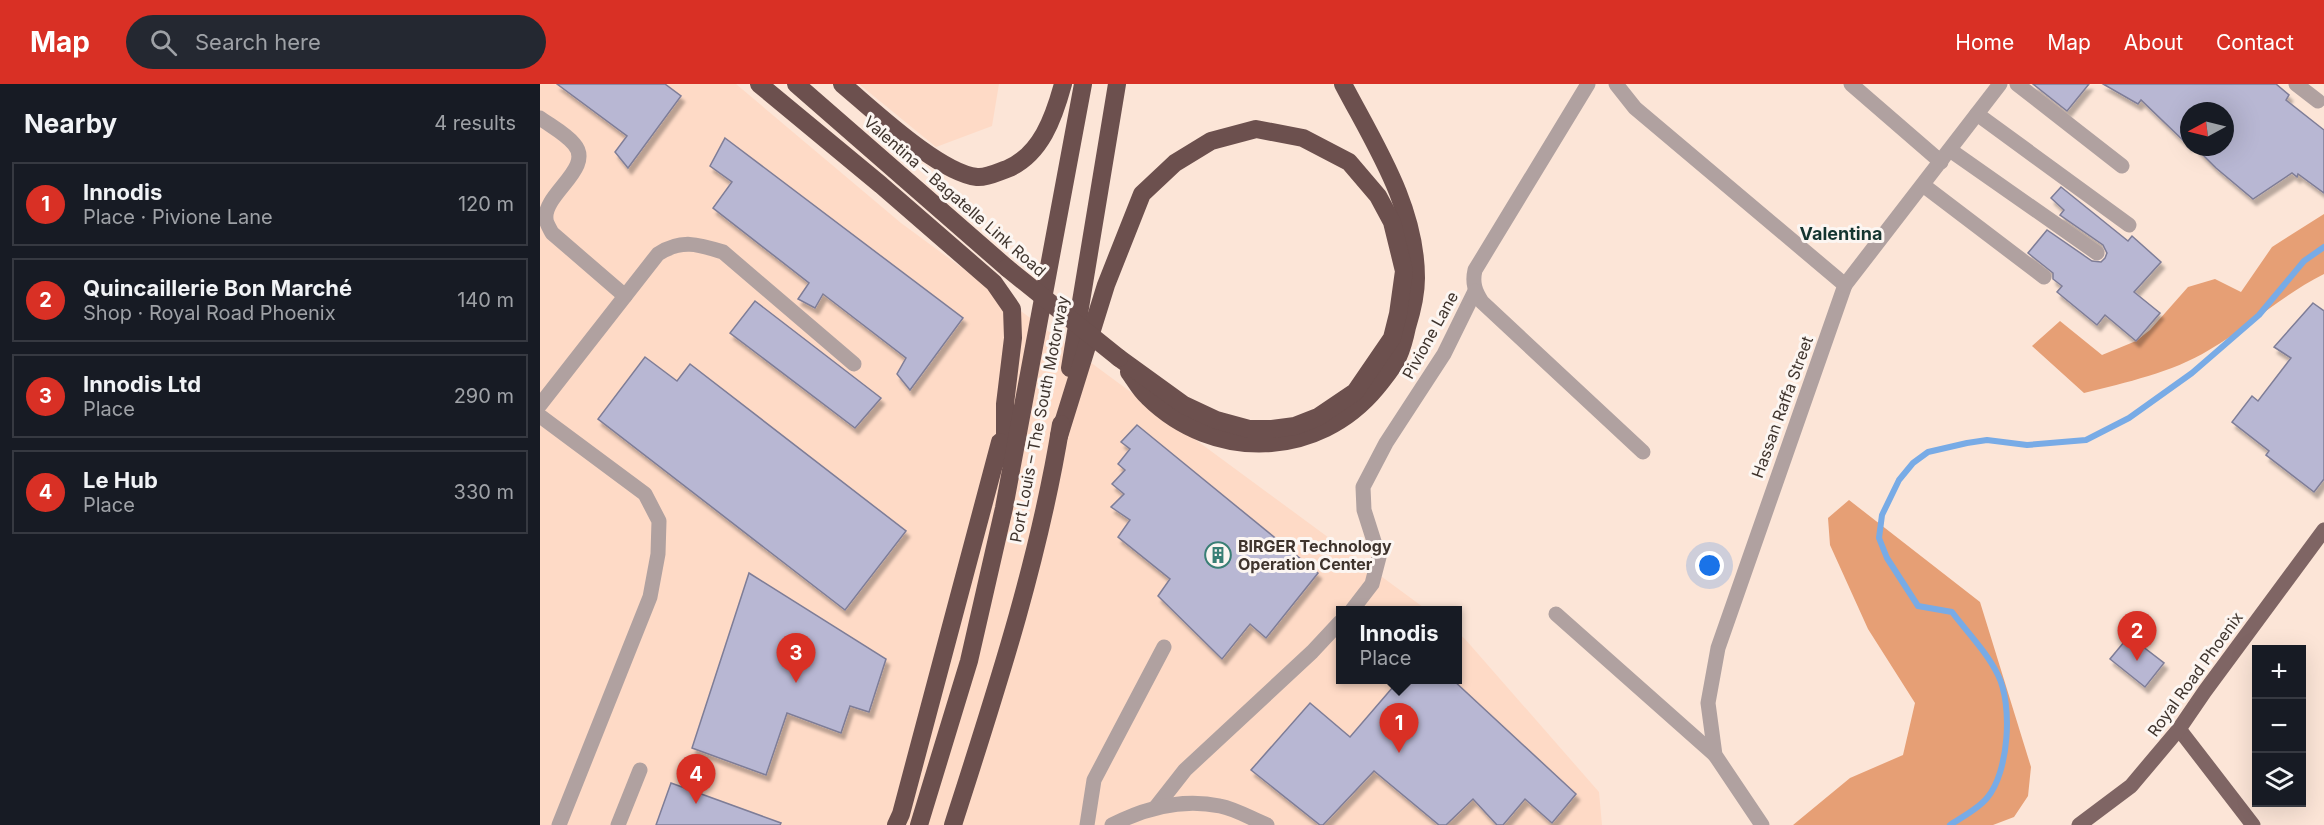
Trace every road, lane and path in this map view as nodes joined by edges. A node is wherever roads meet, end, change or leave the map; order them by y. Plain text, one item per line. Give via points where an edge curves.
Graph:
1 (759, 84) edge
2 (796, 84) edge
3 (842, 84) edge
4 (1063, 84) edge
5 (1083, 84) edge
6 (1117, 84) edge
7 (1344, 84) edge
8 (1588, 84) edge
9 (1616, 84) edge
10 (1851, 84) edge
11 (2000, 84) edge
12 (2017, 84) edge
13 (2296, 84) edge
14 (2318, 101) dead end
15 (1977, 114) junction
16 (540, 118) edge
17 (1945, 156) junction
18 (2122, 166) dead end
19 (1923, 184) junction
20 (2129, 225) dead end
21 (2097, 253) dead end
22 (2044, 277) dead end
23 (1845, 285) junction
24 (1475, 291) junction
25 (624, 296) junction
26 (1119, 358) junction
27 (854, 364) dead end
28 (540, 405) edge
29 (540, 416) edge
30 (1005, 423) junction
31 (1059, 436) junction
32 (1643, 452) dead end
33 (1004, 508) junction
34 (2324, 530) edge
35 (1355, 606) edge
36 (1556, 614) dead end
37 (1336, 627) edge
38 (1164, 647) dead end
39 (2179, 729) junction
40 (942, 751) junction
41 (1715, 755) junction
42 (640, 770) dead end
43 (1156, 807) junction
44 (898, 819) edge
45 (559, 825) edge
46 (618, 825) edge
47 (919, 825) edge
48 (953, 825) edge
49 (1087, 825) edge
50 (1112, 825) edge
51 (1267, 825) edge
52 (1762, 825) edge
53 (2079, 825) edge
54 (2253, 825) edge

1 - 30 highway via 994,284 1012,309
2 - 26 highway, Valentina – Bagatelle Link Road, bridge via 1007,268
3 - 4 highway via 920,149 952,169 977,177 1019,164 1041,141
5 - 33 highway, Port Louis – The South Motorway
6 - 31 highway, Port Louis – The South Motorway
7 - 26 highway via 1401,196 1416,279 1414,306 1397,358 1364,403 1343,420 1298,439 1266,445 1232,442 1190,427 1162,410
8 - 24 street, Pivione Lane via 1475,270
9 - 23 street via 1635,108
10 - 17 street
11 - 15 street, Hassan Raffa Street
12 - 18 street
13 - 14 street
15 - 17 street, Hassan Raffa Street
15 - 20 street
16 - 25 street via 575,144 580,155 577,166 549,206 546,219 552,233
17 - 19 street, Hassan Raffa Street
17 - 21 street
19 - 22 street
19 - 23 street, Hassan Raffa Street
23 - 41 street, Hassan Raffa Street via 1718,648 1708,703
24 - 32 street via 1482,302
24 - 35 street, Pivione Lane via 1444,354 1362,487 1364,510 1379,557 1372,584
25 - 27 street via 658,254 669,247 681,243 704,246 723,252
25 - 28 street
26 - 31 highway via 1184,405 1216,420 1249,429 1272,429 1318,417 1355,392 1394,330 1404,271 1392,222 1378,196 1349,162 1303,138 1256,129 1211,141 1175,163 1142,194 1106,285
29 - 45 street via 645,494 659,521 650,597
30 - 33 highway
30 - 44 highway
31 - 48 highway, Port Louis – The South Motorway via 1036,547
33 - 40 highway, Port Louis – The South Motorway via 969,661
34 - 39 main road, Royal Road Phoenix
36 - 41 street
37 - 43 street via 1185,771
38 - 49 street via 1094,780
39 - 53 main road, Royal Road Phoenix via 2131,786
39 - 54 main road
40 - 44 highway
40 - 47 highway, Port Louis – The South Motorway
41 - 52 street, Hassan Raffa Street
42 - 46 street
43 - 50 street
43 - 51 street via 1182,803 1221,806

